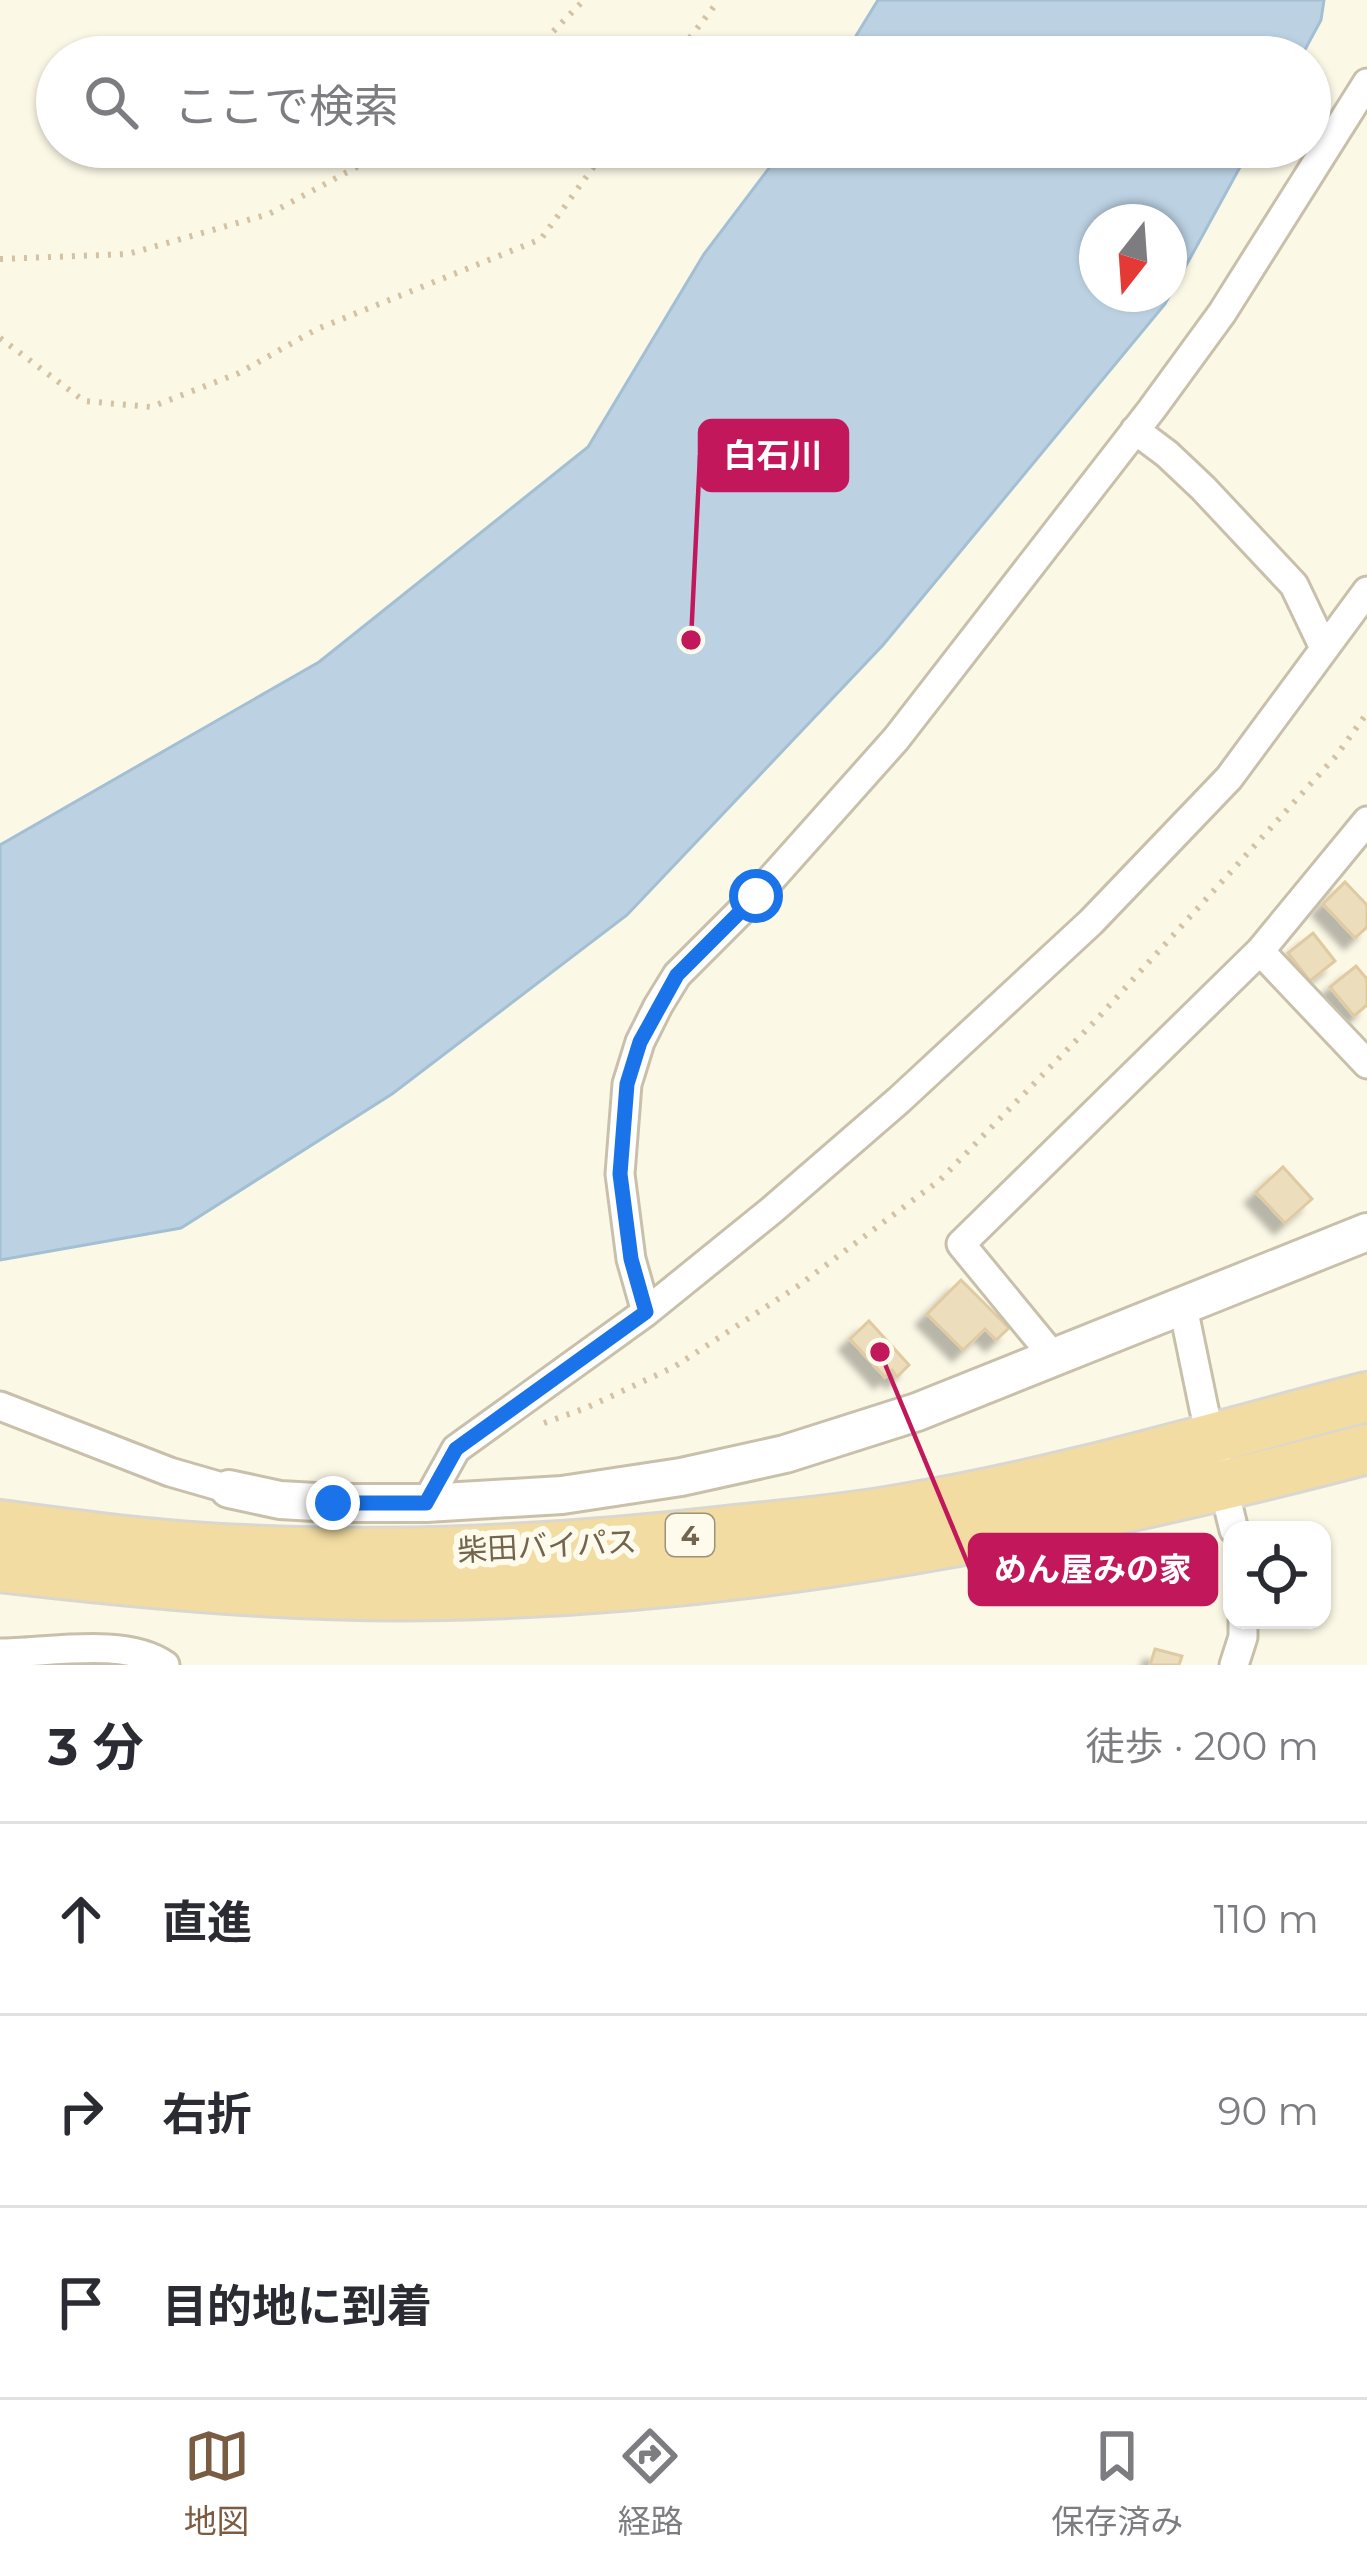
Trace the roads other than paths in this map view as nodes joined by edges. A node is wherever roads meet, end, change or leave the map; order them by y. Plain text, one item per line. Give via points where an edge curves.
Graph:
1 (1367, 82) edge
2 (1331, 139) edge
3 (1313, 168) edge
4 (1135, 430) junction
5 (1367, 591) edge
6 (1324, 648) junction
7 (1367, 821) edge
8 (1260, 951) junction
9 (1367, 1064) edge
10 (1367, 1232) edge
11 (1183, 1307) junction
12 (646, 1312) junction
13 (1053, 1356) junction
14 (1367, 1396) edge
15 (0, 1406) edge
16 (1367, 1449) edge
17 (1218, 1461) junction
18 (229, 1489) joint
19 (426, 1503) junction
20 (1232, 1521) edge
21 (0, 1525) edge
22 (0, 1568) edge
23 (1243, 1629) edge
24 (0, 1653) edge
25 (165, 1665) edge
26 (1234, 1665) edge

1 - 2 street
3 - 4 street via 1222,313
4 - 6 street via 1294,585
4 - 12 street via 896,739 677,975 658,1006 627,1084 620,1174
5 - 6 street
6 - 12 street via 1229,778 1091,922 899,1100
7 - 8 street
8 - 9 street
8 - 13 street via 961,1244
10 - 11 street
11 - 13 street
11 - 17 street
12 - 19 street via 456,1449
13 - 19 street via 785,1454 562,1495
14 - 17 highway, 柴田バイパス / 4
15 - 18 street
16 - 17 highway, 柴田バイパス / 4
17 - 20 street
17 - 21 highway, 柴田バイパス / 4 via 1109,1465 898,1510 551,1548 240,1550
17 - 22 highway, 柴田バイパス / 4 via 1153,1502 957,1542 584,1590 296,1593
18 - 19 street via 280,1500
23 - 26 street
24 - 25 street via 118,1651

